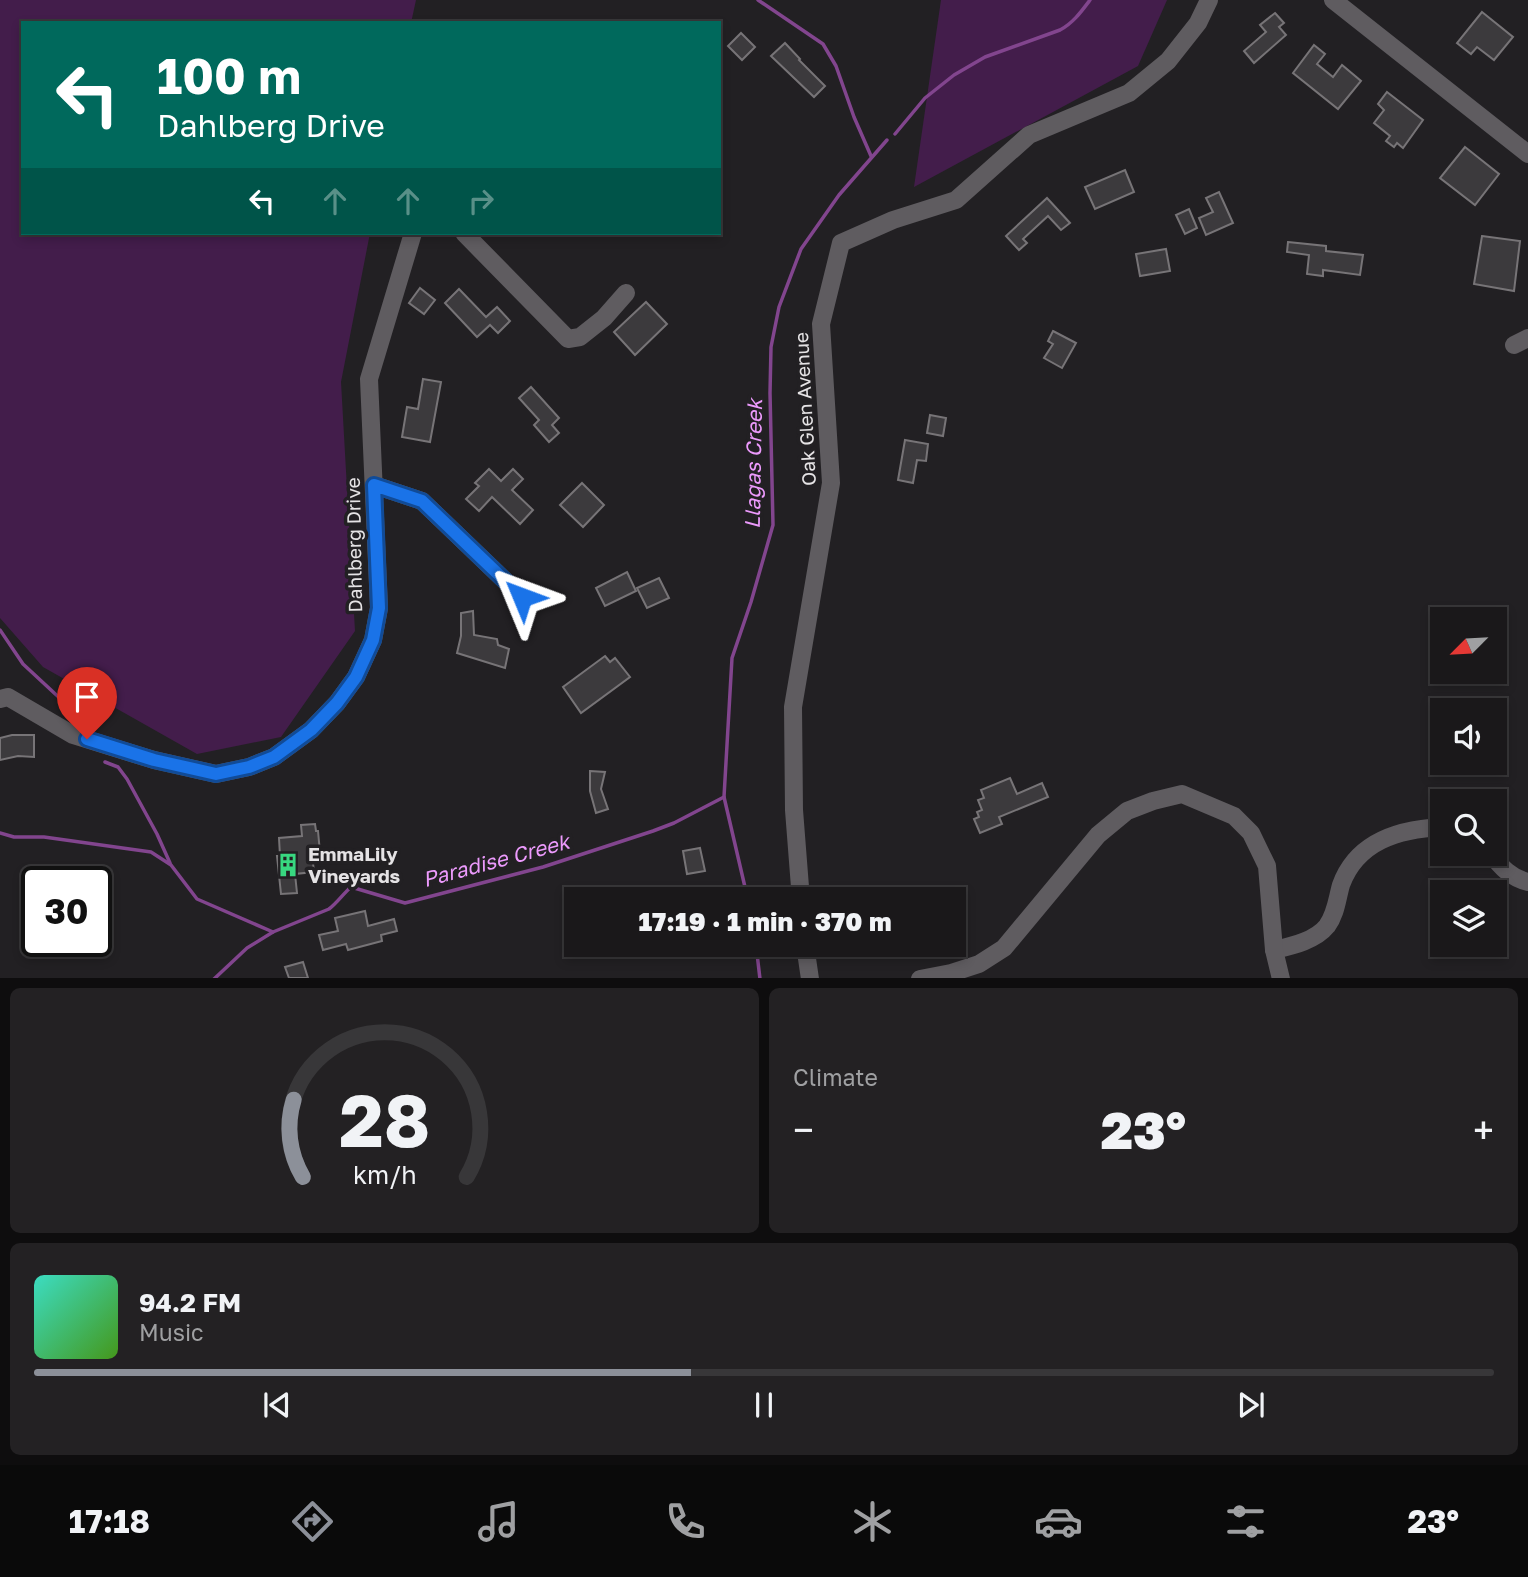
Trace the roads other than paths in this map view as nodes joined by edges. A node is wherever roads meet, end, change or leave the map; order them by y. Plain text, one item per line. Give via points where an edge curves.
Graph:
1 (1209, 0) edge
2 (1333, 0) edge
3 (1528, 154) edge
4 (412, 235) edge
5 (466, 235) edge
6 (626, 293) dead end
7 (374, 485) junction
8 (522, 597) dead end
9 (3, 696) edge
10 (1430, 828) edge
11 (1501, 866) edge
12 (1528, 881) edge
13 (800, 887) edge
14 (1274, 950) junction
15 (807, 957) edge
16 (810, 978) edge
17 (920, 978) edge
18 (1281, 978) edge

1 - 13 street, Oak Glen Avenue via 1198,23 1168,61 1129,93 1029,135 956,200 893,219 841,243 821,324 831,483 793,707
2 - 3 street
4 - 7 street, Dahlberg Drive via 369,379
5 - 6 street via 568,340 580,337 604,318
7 - 8 street via 422,501
7 - 9 street, Dahlberg Drive via 379,608 373,640 356,677 337,703 311,730 274,757 216,774 179,766 74,735
10 - 14 street via 1386,837 1365,850 1349,867 1329,924 1320,933
11 - 12 street via 1518,880
14 - 17 street via 1267,866 1251,833 1234,817 1182,794 1127,811 1098,835 1004,948 979,964
14 - 18 street
15 - 16 street

